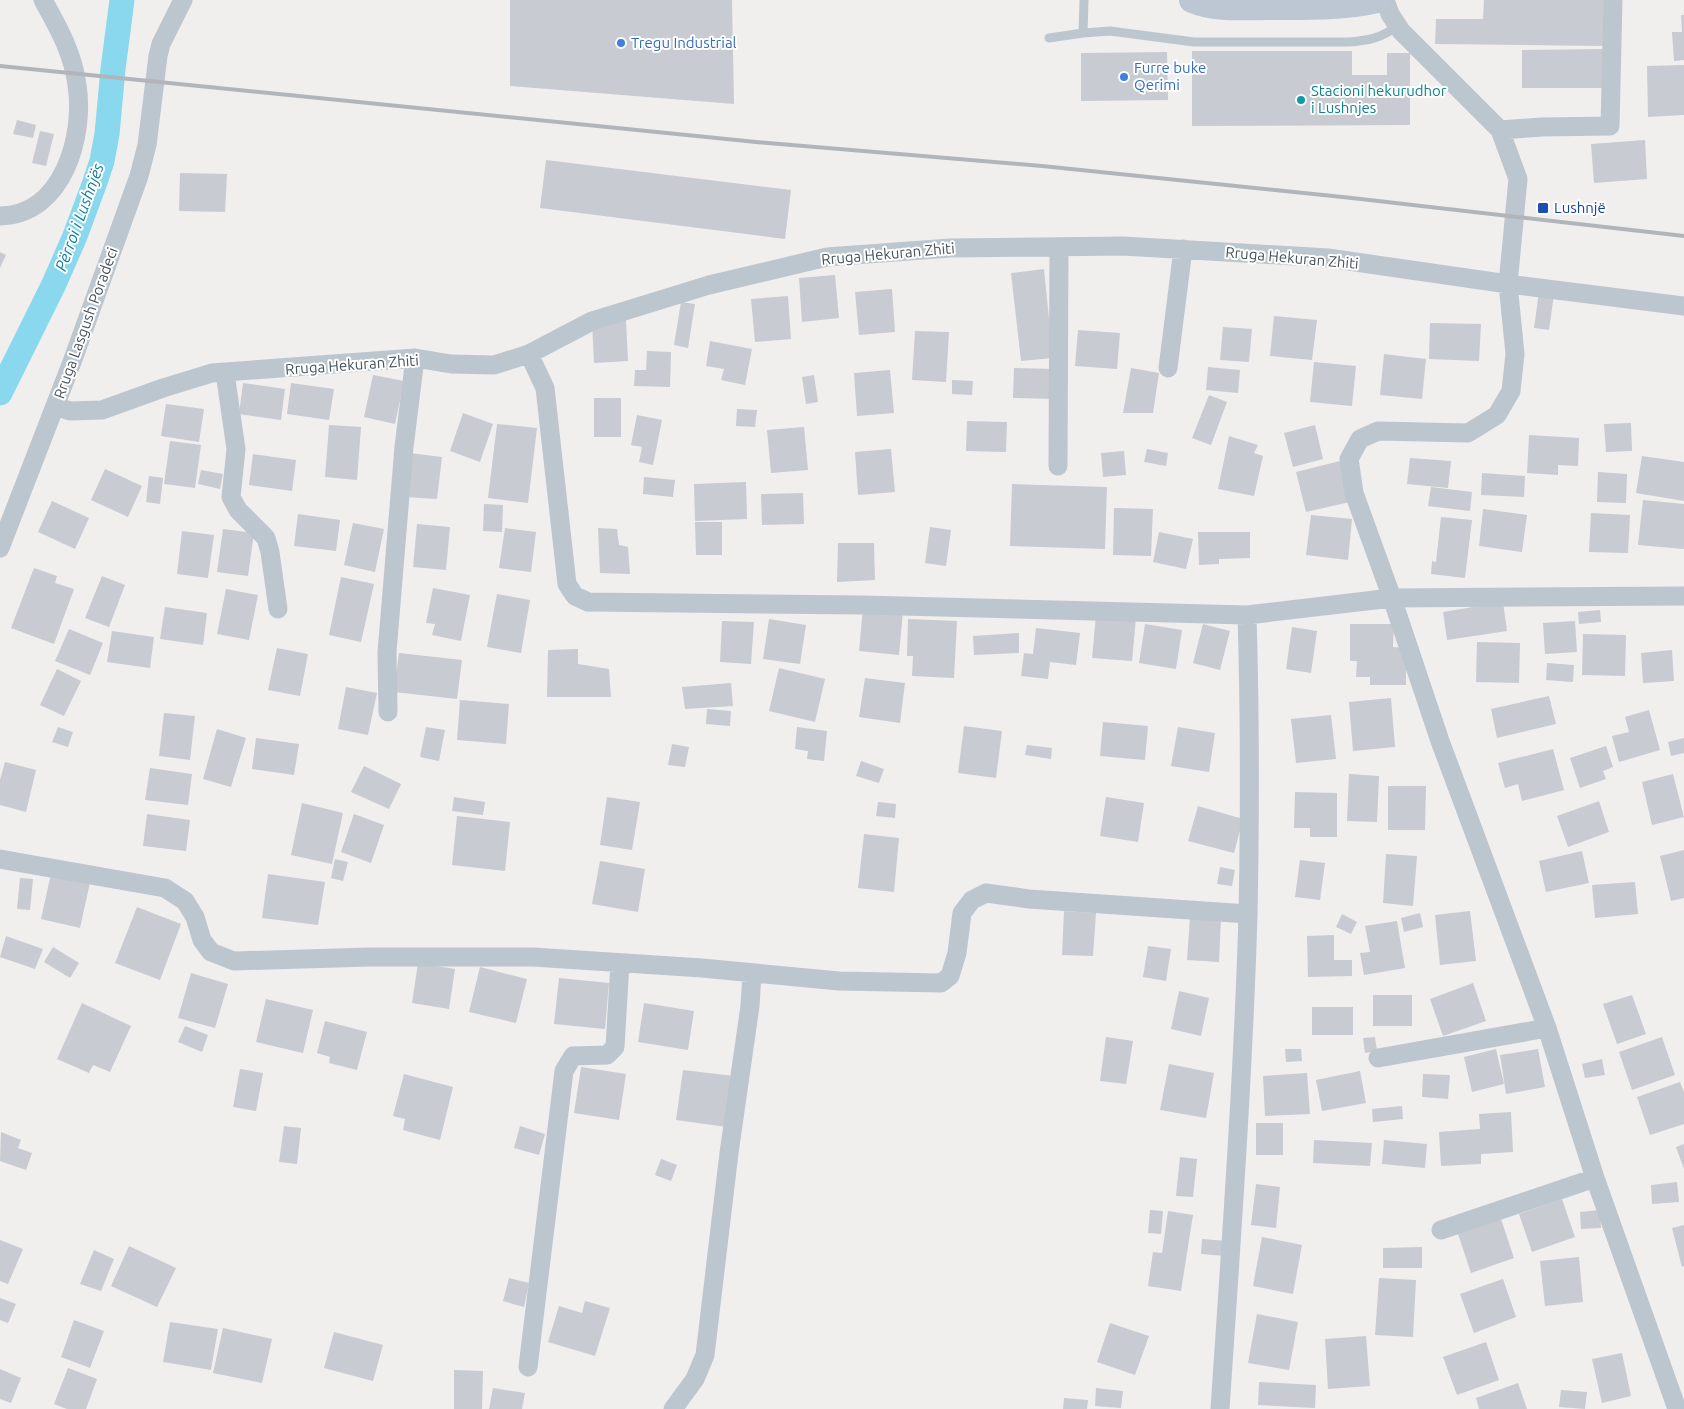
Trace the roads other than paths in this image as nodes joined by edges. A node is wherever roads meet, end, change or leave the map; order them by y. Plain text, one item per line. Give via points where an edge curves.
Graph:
1 (43, 0) edge
2 (183, 0) edge
3 (1084, 0) edge
4 (1192, 0) edge
5 (1377, 0) edge
6 (1385, 0) edge
7 (1613, 0) edge
8 (1397, 26) junction
9 (1083, 33) junction
10 (1049, 38) dead end
11 (1500, 130) junction
12 (0, 216) edge
13 (1059, 247) junction
14 (1183, 250) junction
15 (1508, 284) junction
16 (1684, 306) edge
17 (529, 354) junction
18 (415, 358) junction
19 (1168, 368) dead end
20 (225, 373) junction
21 (55, 406) junction
22 (1058, 466) dead end
23 (0, 548) edge
24 (1684, 596) edge
25 (1392, 598) junction
26 (278, 609) dead end
27 (1247, 615) junction
28 (388, 712) dead end
29 (0, 859) edge
30 (1248, 914) junction
31 (620, 963) junction
32 (752, 973) junction
33 (1547, 1028) junction
34 (1378, 1058) dead end
35 (1595, 1178) junction
36 (1441, 1230) dead end
37 (528, 1367) dead end
38 (673, 1409) edge
39 (1220, 1409) edge
40 (1677, 1409) edge

1 - 12 street via 63,35 73,64 79,110 78,130 64,171 49,194 30,209 13,216
2 - 21 street, Rruga Lasgush Poradeci via 161,44 147,145 139,176
3 - 9 lane
4 - 5 main road via 1211,6 1246,7 1357,4
6 - 8 street
7 - 11 street via 1610,126
8 - 9 lane via 1379,37 1348,42 1194,42 1124,32
8 - 11 street
9 - 10 lane
11 - 15 street via 1518,179
13 - 14 street, Rruga Hekuran Zhiti via 1123,246
13 - 17 street, Rruga Hekuran Zhiti via 950,248 827,257 709,285 592,321
13 - 22 street
14 - 15 street, Rruga Hekuran Zhiti via 1328,258
14 - 19 street
15 - 16 street, Rruga Hekuran Zhiti
15 - 25 street via 1515,354 1511,391 1497,415 1468,433 1378,431 1360,439 1349,459 1354,493
17 - 18 street, Rruga Hekuran Zhiti via 494,365 451,364
17 - 27 street via 545,388 567,584 574,596 588,602
18 - 20 street, Rruga Hekuran Zhiti
18 - 28 street via 404,447 387,652
20 - 21 street, Rruga Hekuran Zhiti via 212,373 171,385 102,410 70,411
20 - 26 street via 236,449 231,497 238,510 266,538
21 - 23 street, Rruga Lasgush Poradeci
24 - 25 street
25 - 27 street
25 - 33 street via 1440,741
27 - 30 street via 1250,711
29 - 31 street via 165,888 185,901 195,917 202,940 211,952 234,961 533,957
30 - 32 street via 1029,899 986,893 972,900 962,913 957,953 950,976 941,984 839,981
30 - 39 street
31 - 32 street
31 - 37 street via 615,1047 607,1055 573,1056 564,1071
32 - 38 street via 705,1354 695,1379
33 - 34 street
33 - 35 street
35 - 36 street
35 - 40 street

